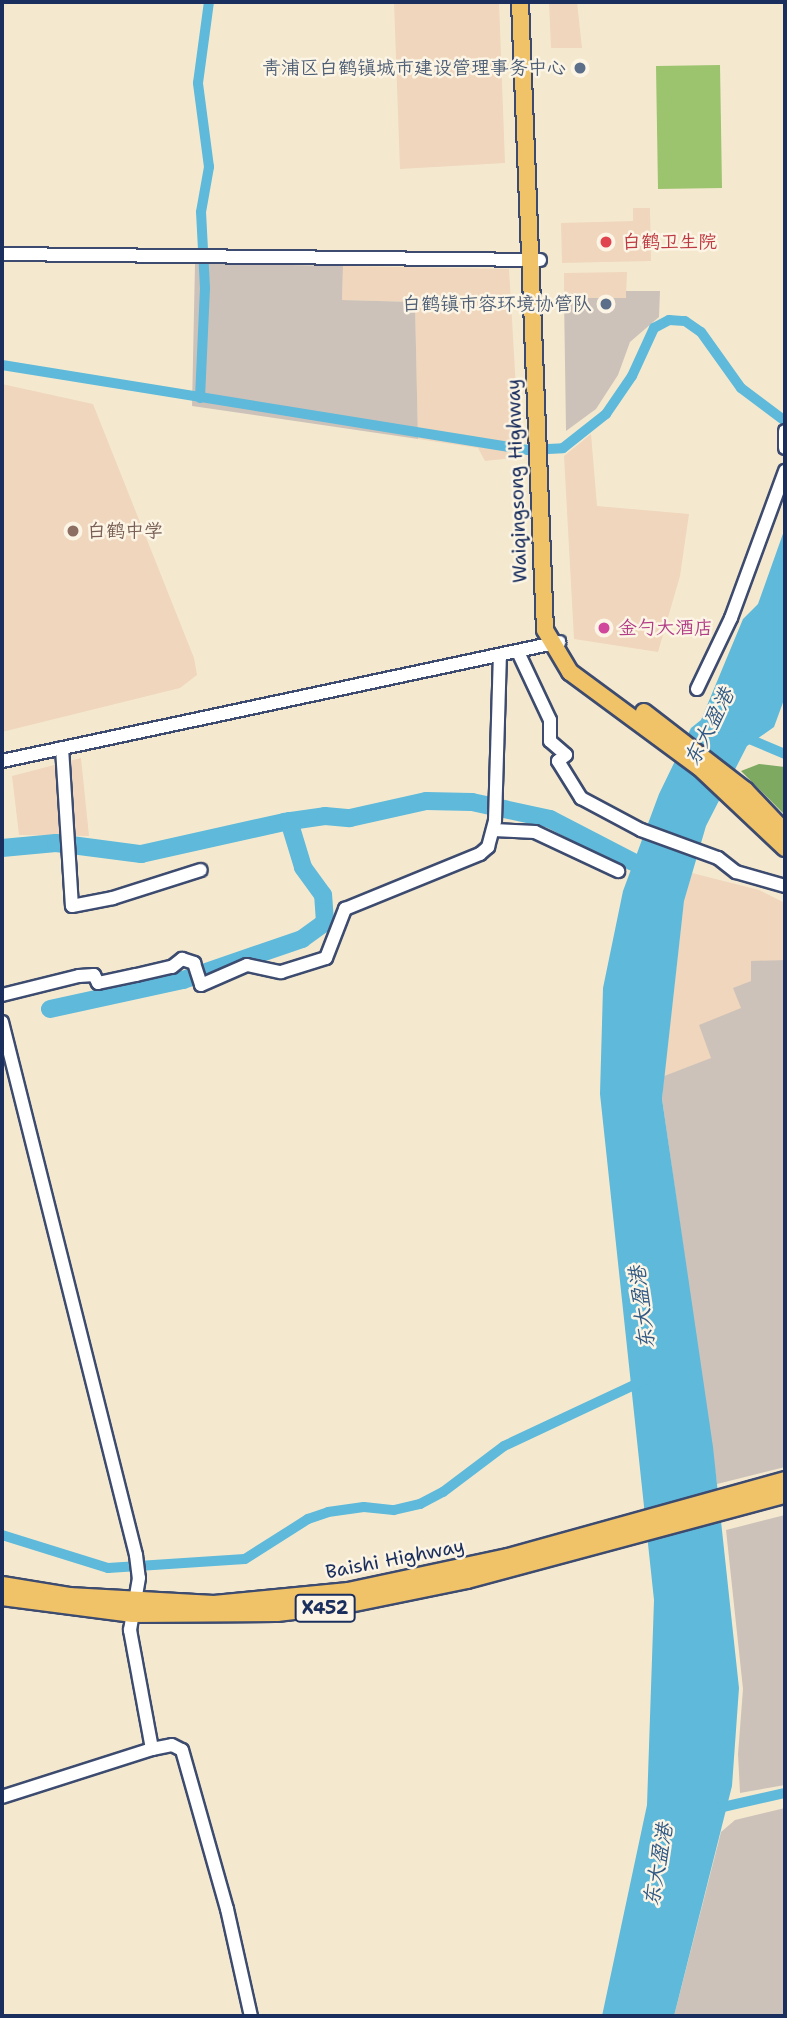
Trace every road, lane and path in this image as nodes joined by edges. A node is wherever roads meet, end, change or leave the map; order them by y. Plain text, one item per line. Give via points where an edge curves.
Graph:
1 (520, 2) edge
2 (530, 2) edge
3 (2, 254) edge
4 (535, 260) junction
5 (784, 432) edge
6 (785, 448) edge
7 (785, 471) edge
8 (555, 644) junction
9 (519, 652) junction
10 (500, 656) junction
11 (697, 689) dead end
12 (62, 748) junction
13 (2, 761) edge
14 (741, 794) junction
15 (495, 825) junction
16 (785, 832) edge
17 (785, 848) edge
18 (201, 870) dead end
19 (618, 871) dead end
20 (785, 886) edge
21 (2, 995) edge
22 (2, 1022) edge
23 (785, 1480) edge
24 (785, 1495) edge
25 (739, 1499) junction
26 (2, 1585) edge
27 (2, 1597) edge
28 (134, 1608) junction
29 (152, 1749) junction
30 (2, 1797) edge
31 (251, 2016) edge

1 - 4 main road, Waiqingsong Highway
2 - 4 main road, Waiqingsong Highway
3 - 4 street
4 - 8 main road, Waiqingsong Highway via 543,615
5 - 6 street
7 - 11 street via 731,618
8 - 9 street
8 - 14 main road, Waiqingsong Highway via 570,672 666,734
9 - 10 street
9 - 20 street via 550,720 550,741 566,755 558,761 570,784 596,810 719,858 736,873
10 - 12 street
10 - 15 street
12 - 13 street
12 - 18 street via 72,906
14 - 16 main road, Waiqingsong Highway
14 - 17 main road, Waiqingsong Highway
15 - 19 street via 535,832
15 - 21 street via 488,847 480,854 345,909 326,958 281,972 247,965 201,985 196,968 182,959 172,967 98,983 94,975 79,976
22 - 28 street via 136,1555 139,1578
23 - 25 main road, Baishi Highway / X452
24 - 25 main road, Baishi Highway / X452
25 - 28 main road, Baishi Highway / X452 via 467,1580 345,1605 277,1613
26 - 28 main road, Baishi Highway / X452
27 - 28 main road, Baishi Highway / X452
28 - 29 street via 130,1630
29 - 30 street
29 - 31 street via 178,1745 182,1750

